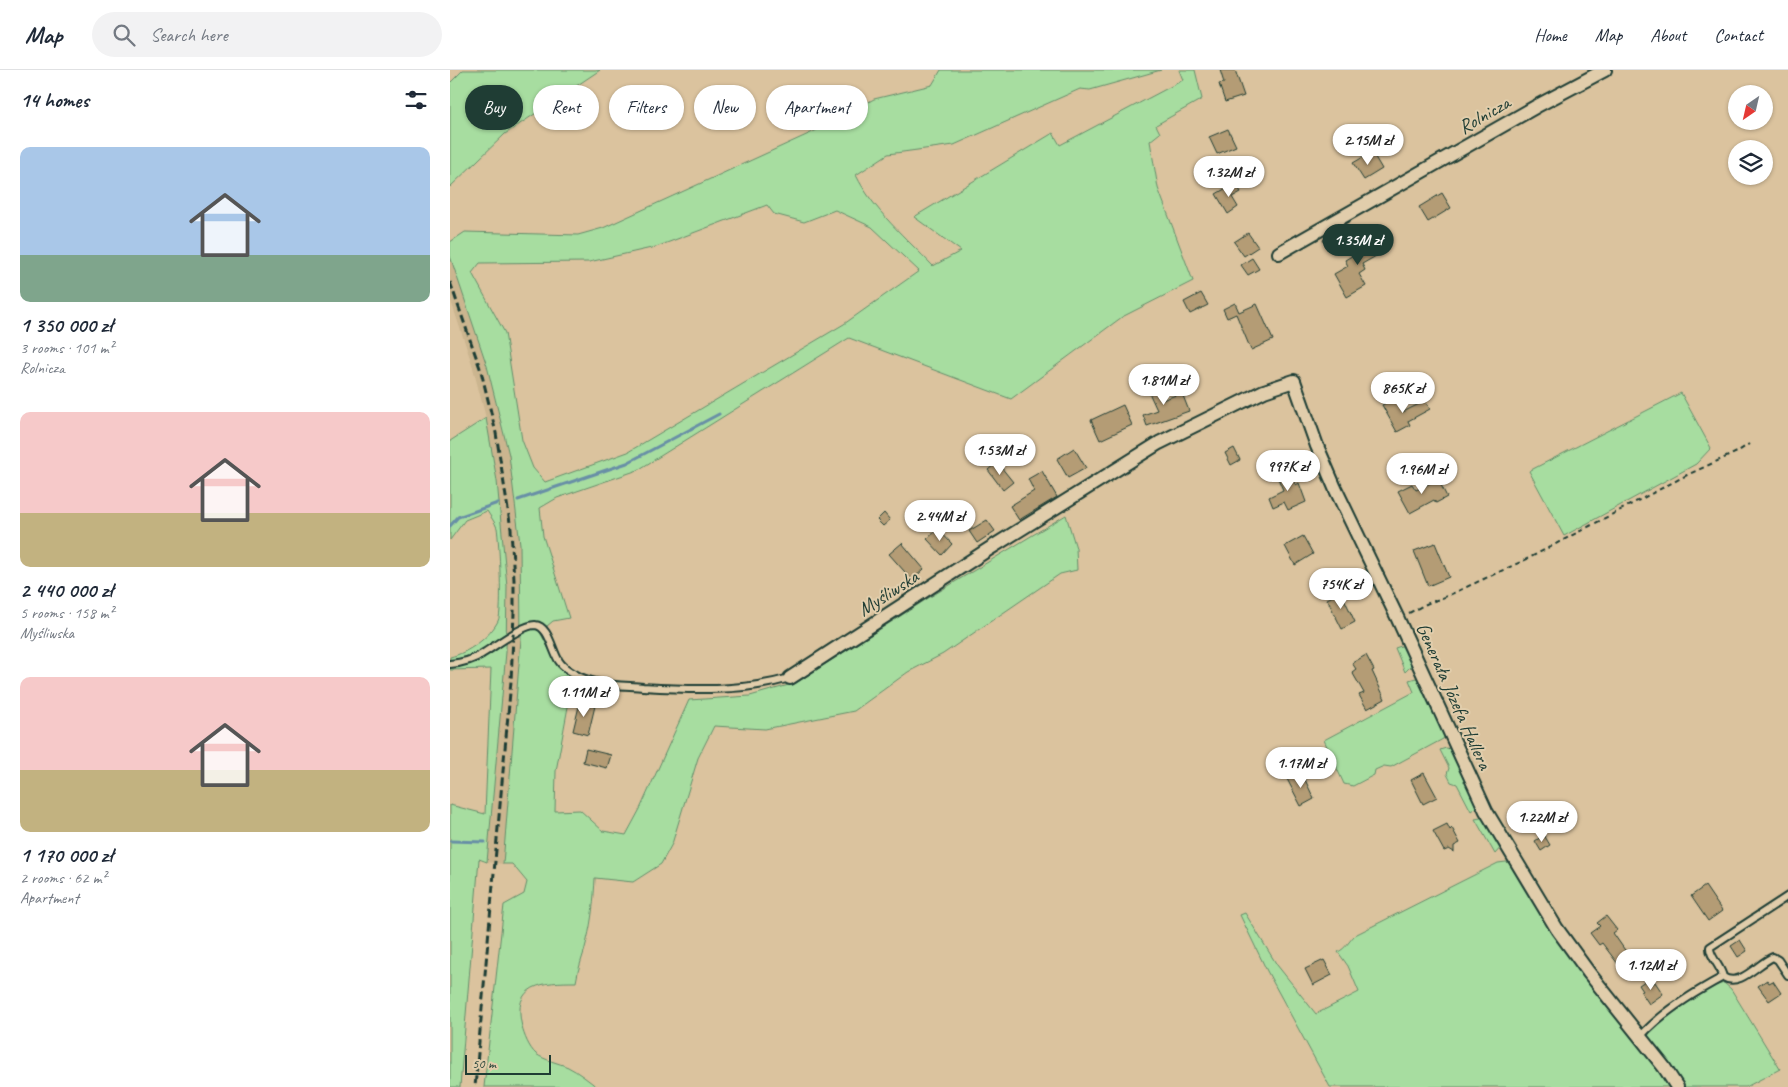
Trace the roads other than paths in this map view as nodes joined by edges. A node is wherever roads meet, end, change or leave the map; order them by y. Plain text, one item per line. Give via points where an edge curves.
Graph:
1 (1605, 70) edge
2 (1279, 253) dead end
3 (1294, 381) joint
4 (450, 664) edge
5 (790, 678) joint
6 (1788, 896) edge
7 (1788, 975) edge
8 (1723, 977) junction
9 (1640, 1037) junction
10 (1677, 1087) edge

1 - 2 street, Rolnicza
3 - 5 street, Myśliwska via 1264,391 1159,443
3 - 9 street, Generała Józefa Hallera via 1328,471 1486,811 1557,929
4 - 5 lane via 480,656 514,633 533,625 542,627 546,632 560,663 574,674 594,682 687,690 757,686
6 - 8 lane via 1710,947
7 - 8 lane via 1773,957 1736,980
8 - 9 lane via 1652,1023
9 - 10 street, Generała Józefa Hallera

